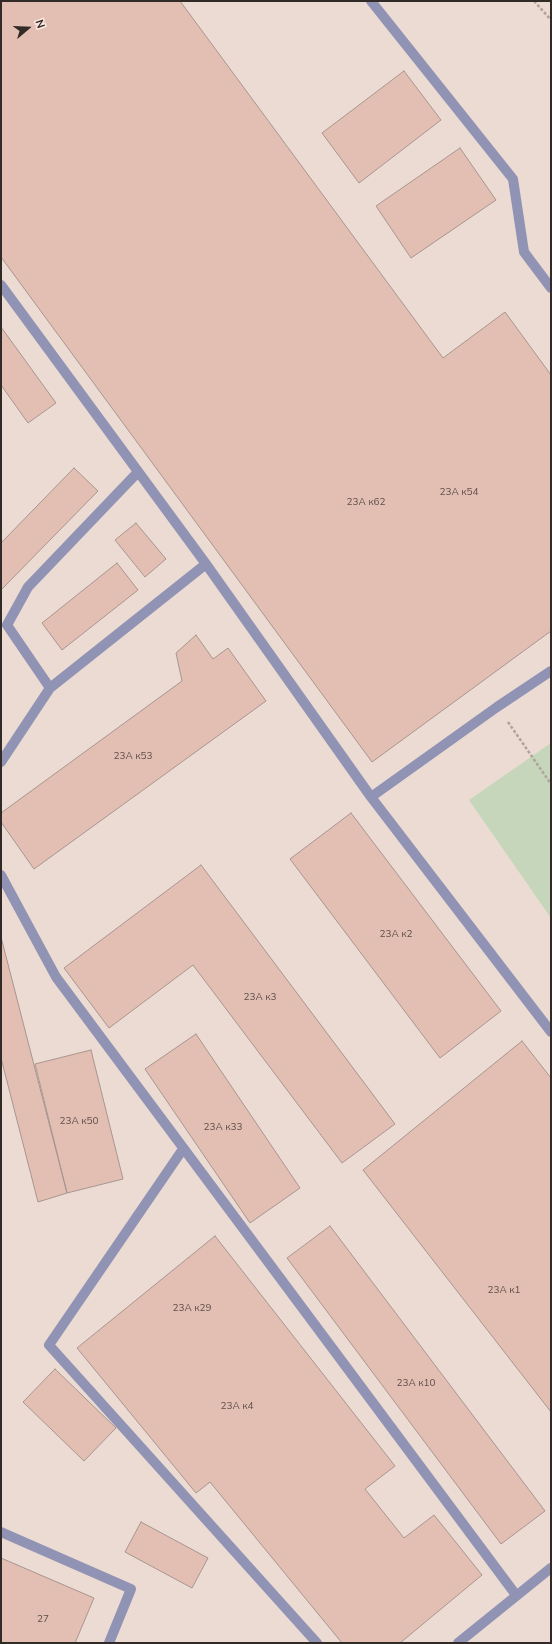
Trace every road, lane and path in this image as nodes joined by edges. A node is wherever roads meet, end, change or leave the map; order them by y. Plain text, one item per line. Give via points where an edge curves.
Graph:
1 (371, 1) edge
2 (534, 1) edge
3 (551, 20) edge
4 (1, 285) edge
5 (551, 288) edge
6 (138, 472) junction
7 (206, 564) junction
8 (551, 671) edge
9 (50, 688) junction
10 (497, 706) junction
11 (1, 762) edge
12 (551, 784) edge
13 (371, 797) junction
14 (1, 875) edge
15 (551, 1032) edge
16 (183, 1149) junction
17 (1, 1532) edge
18 (551, 1568) edge
19 (516, 1596) junction
20 (109, 1643) edge
21 (317, 1643) edge
22 (458, 1643) edge

1 - 5 lane via 513,179 524,252
2 - 3 path
4 - 6 lane
6 - 7 lane
6 - 9 lane via 28,587 7,625
7 - 9 lane
7 - 13 lane
8 - 10 lane
9 - 11 lane
10 - 12 path
10 - 13 lane
13 - 15 lane
14 - 16 lane via 56,977
16 - 19 lane
16 - 21 lane via 49,1345
17 - 20 lane via 131,1589
18 - 19 lane
19 - 22 lane

